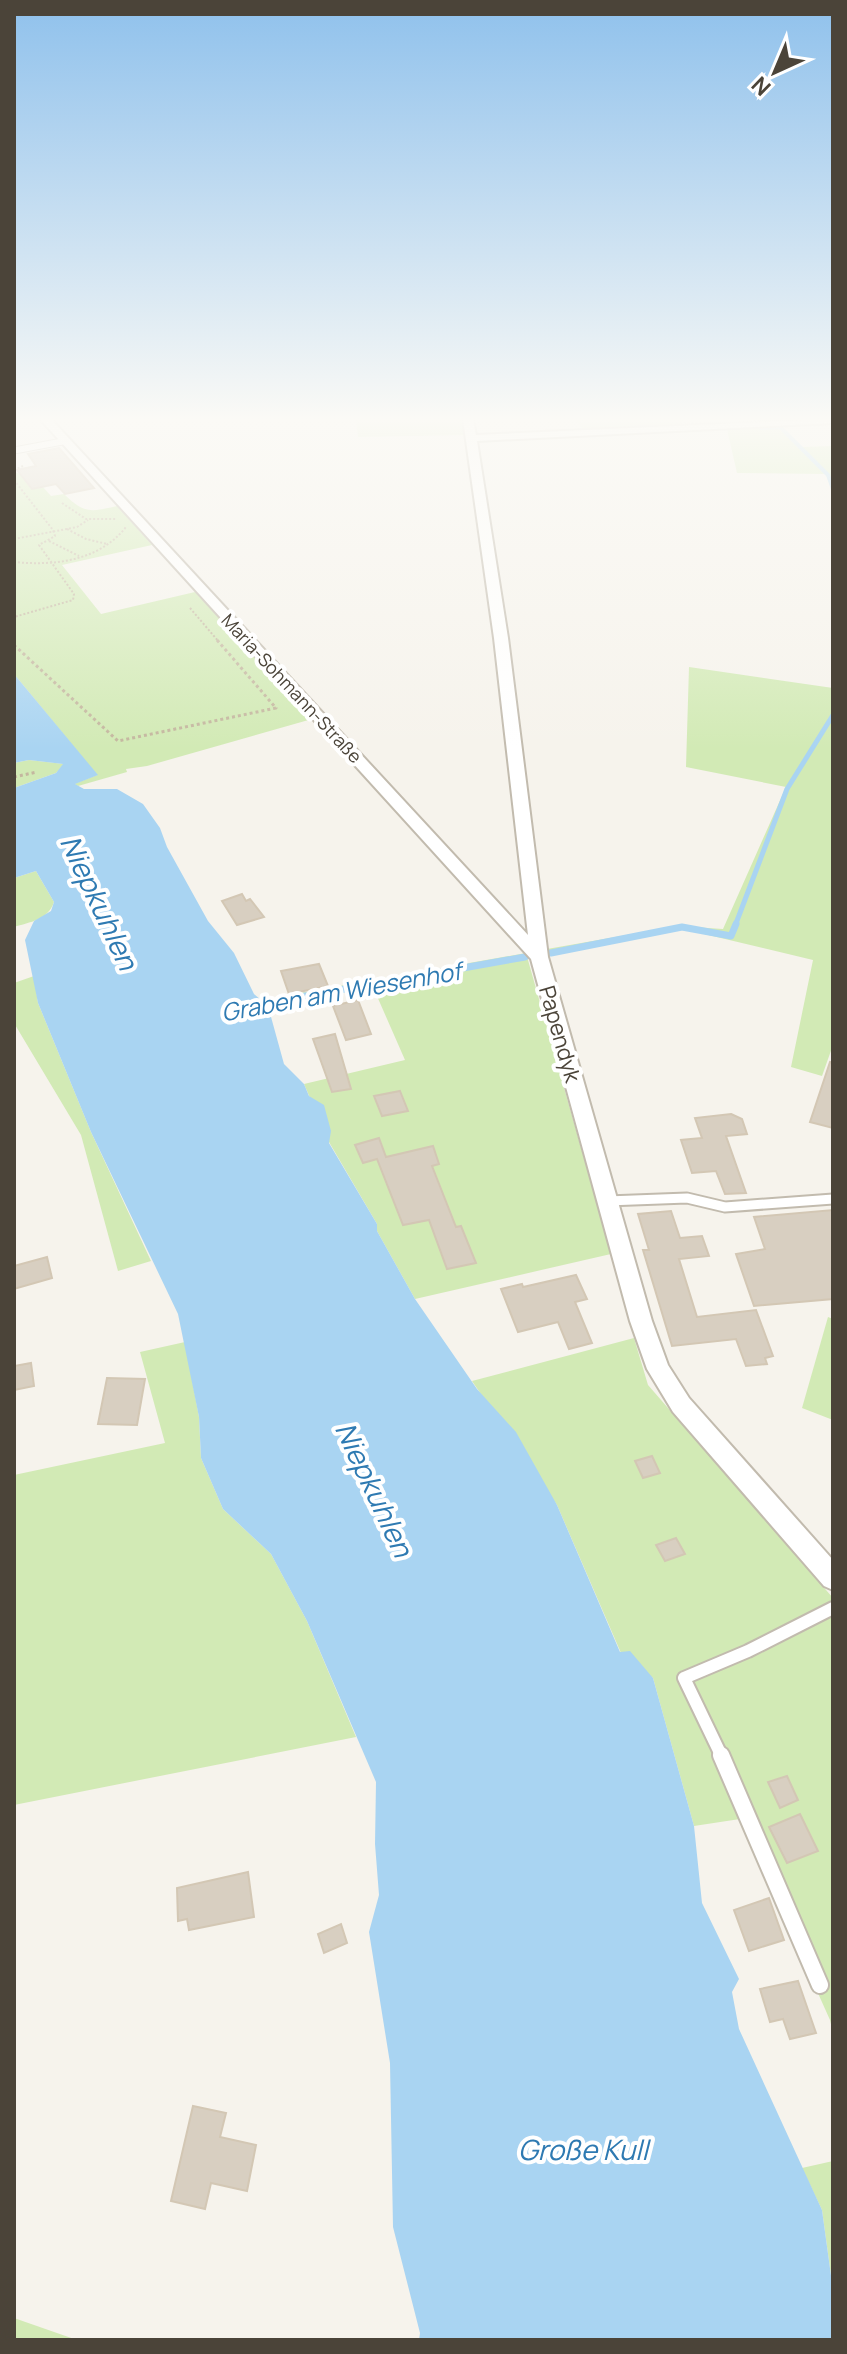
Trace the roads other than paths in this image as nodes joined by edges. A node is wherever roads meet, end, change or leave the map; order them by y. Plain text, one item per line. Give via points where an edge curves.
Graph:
1 (146, 529) edge
2 (484, 529) edge
3 (539, 957) junction
4 (833, 1199) edge
5 (607, 1201) junction
6 (833, 1578) edge
7 (833, 1608) edge
8 (820, 1985) dead end

1 - 3 street, Maria-Sohmann-Straße
2 - 3 street, Papendyk
3 - 5 street, Papendyk
4 - 5 lane via 725,1207 687,1198
5 - 6 street, Papendyk via 658,1369 719,1452
7 - 8 lane via 684,1678

